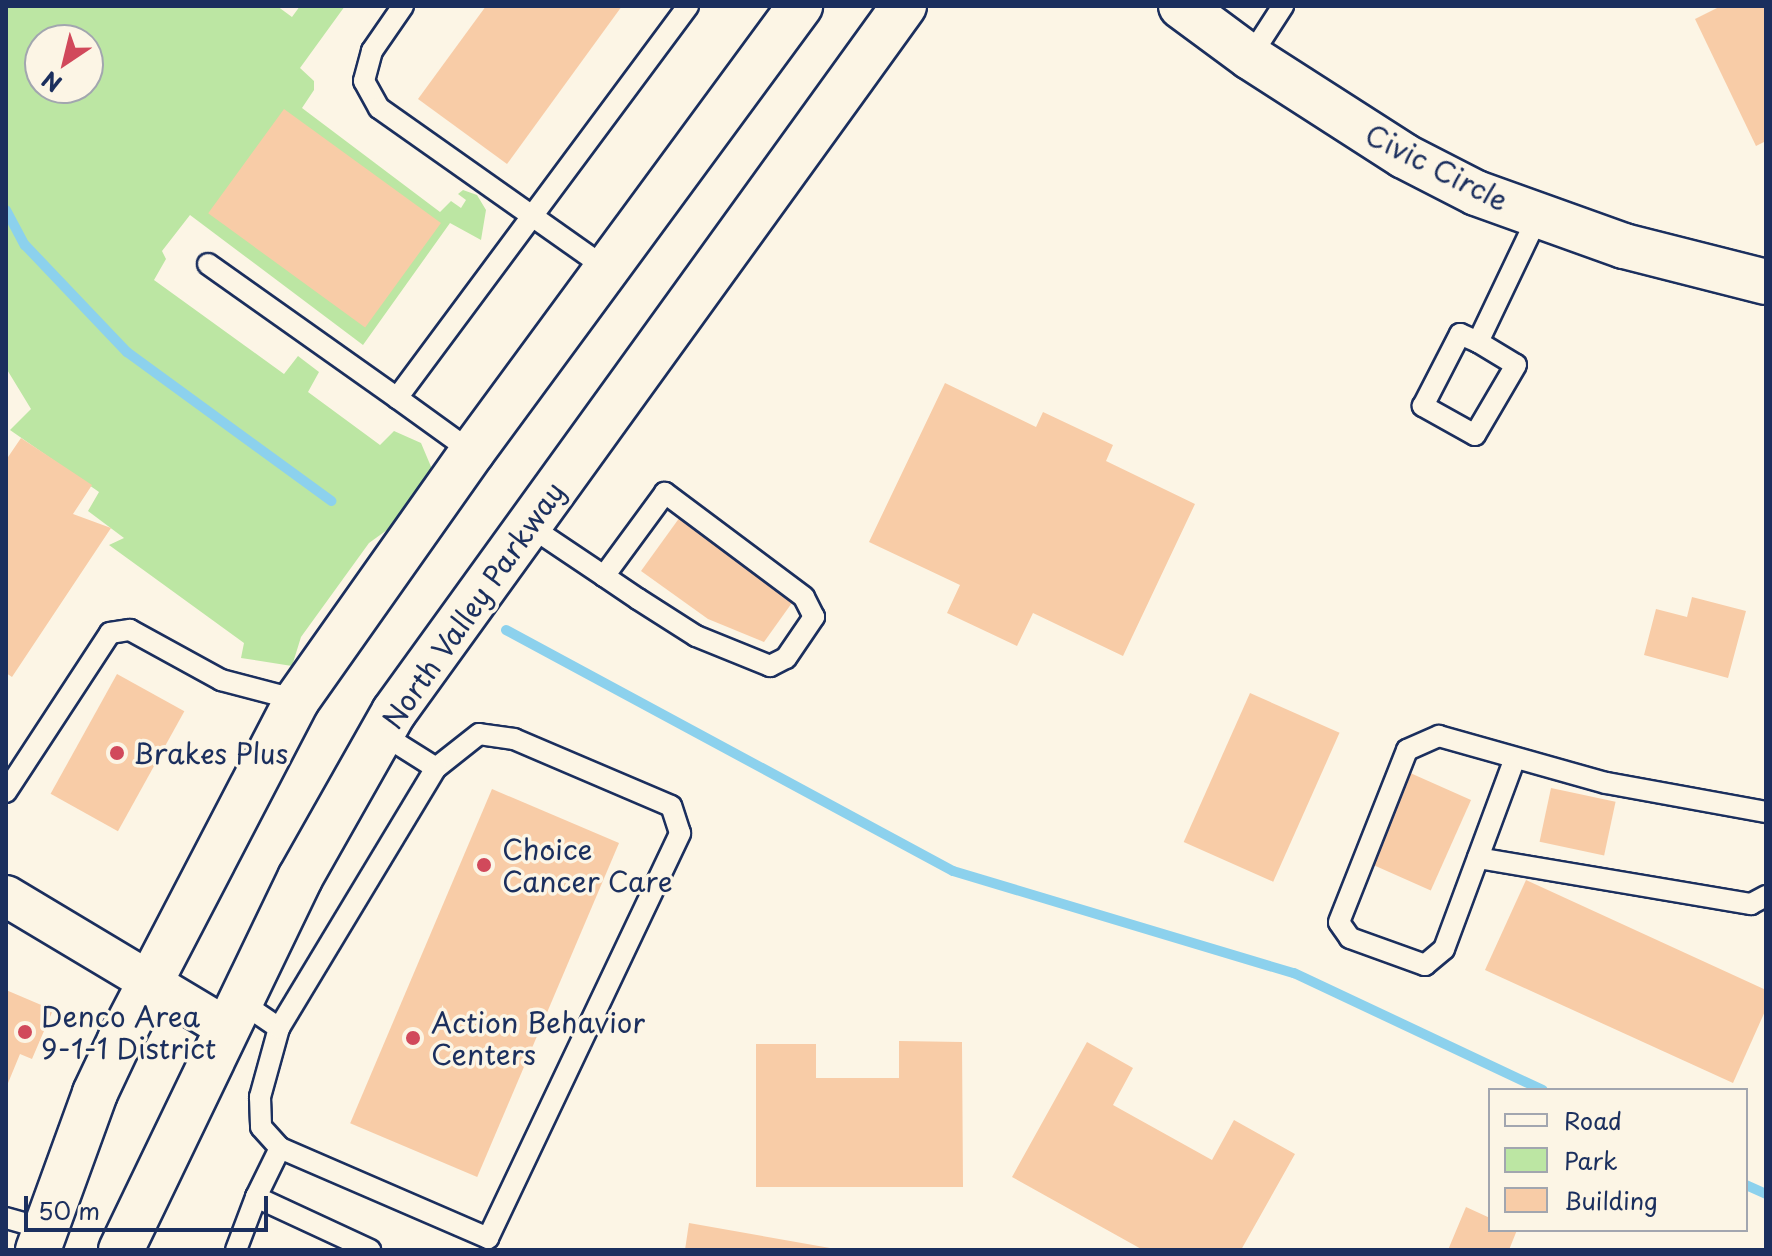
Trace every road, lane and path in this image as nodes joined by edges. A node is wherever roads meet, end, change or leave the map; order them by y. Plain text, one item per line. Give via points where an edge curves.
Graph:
1 (403, 6) edge
2 (688, 6) edge
3 (800, 6) edge
4 (904, 6) edge
5 (1181, 6) edge
6 (1283, 6) edge
7 (1250, 57) junction
8 (531, 213) junction
9 (1538, 216) junction
10 (208, 264) dead end
11 (607, 269) junction
12 (1766, 282) edge
13 (1478, 342) junction
14 (397, 398) junction
15 (472, 452) junction
16 (528, 525) junction
17 (604, 576) junction
18 (297, 700) junction
19 (382, 734) junction
20 (1515, 758) junction
21 (436, 768) junction
22 (6, 792) edge
23 (1766, 812) edge
24 (1478, 858) junction
25 (6, 896) edge
26 (1766, 896) edge
27 (148, 982) junction
28 (232, 1014) junction
29 (279, 1028) junction
30 (280, 1148) junction
31 (256, 1197) junction
32 (30, 1232) edge
33 (489, 1244) edge
34 (121, 1250) edge
35 (236, 1250) edge
36 (370, 1250) edge

1 - 8 lane via 372,51 364,81 379,108
2 - 8 lane
3 - 11 main road
4 - 16 main road, North Valley Parkway
5 - 7 main road, Civic Circle
6 - 7 lane
7 - 9 main road, Civic Circle via 1404,156 1476,193
8 - 11 lane
8 - 14 lane
9 - 12 main road, Civic Circle via 1624,246
9 - 13 lane
10 - 14 lane
11 - 15 main road
13 - 13 lane via 1516,365 1475,435 1423,406 1460,334
14 - 15 lane
15 - 18 main road
16 - 17 lane
16 - 19 main road, North Valley Parkway
17 - 17 lane via 696,636 770,666 786,658 814,617 804,597 665,493
18 - 22 lane via 221,680 130,630 110,633
18 - 27 main road
19 - 21 lane
19 - 28 main road, North Valley Parkway via 300,878
20 - 23 lane via 1606,783
20 - 24 lane
20 - 24 lane via 1439,736 1407,750 1339,922 1350,938 1425,965 1444,949
21 - 29 lane
21 - 33 lane via 479,734 514,739 671,806 680,833
24 - 26 lane via 1751,904
25 - 27 street
27 - 28 street
27 - 32 main road
28 - 29 lane
28 - 34 main road, North Valley Parkway
29 - 30 lane via 260,1097 261,1127
30 - 31 lane
30 - 33 lane
31 - 35 lane
31 - 36 lane

